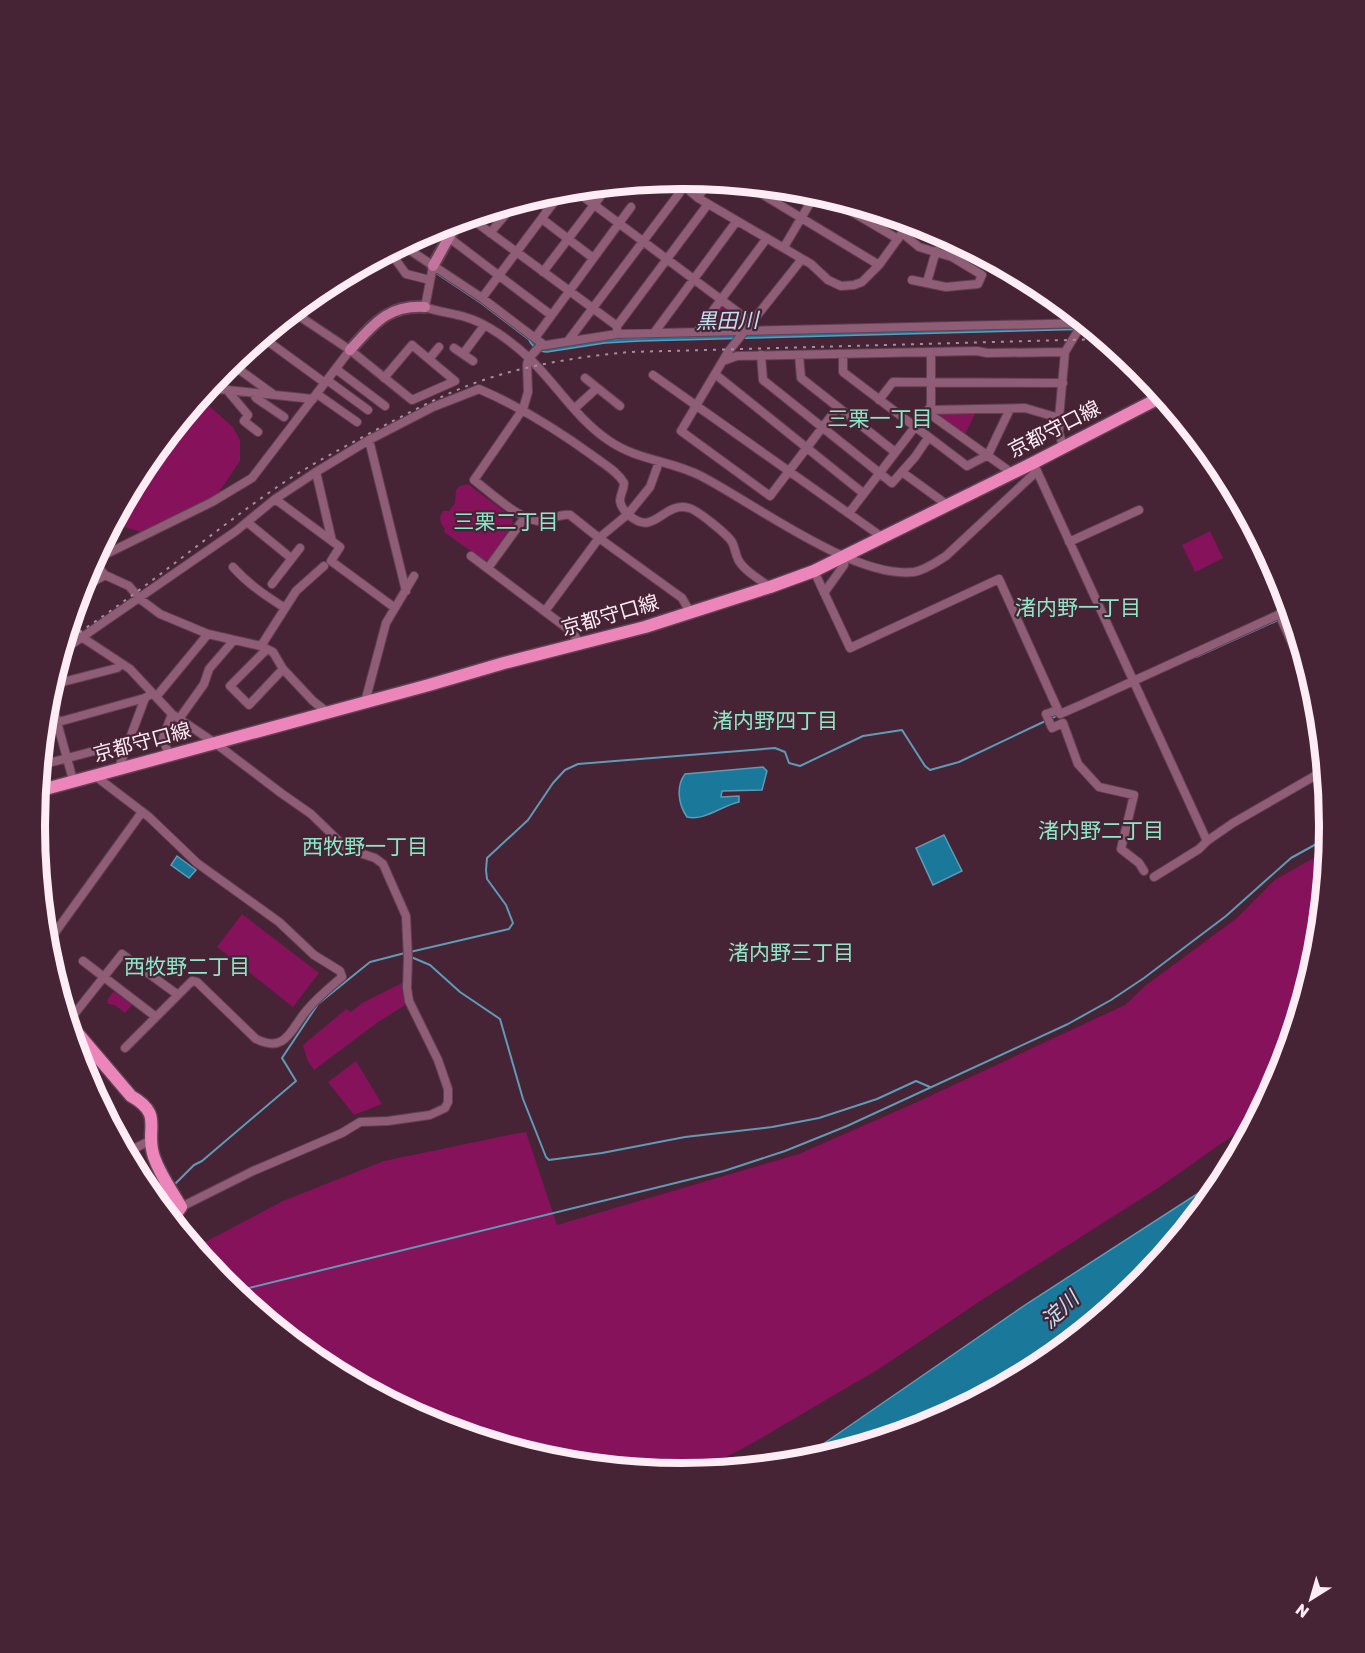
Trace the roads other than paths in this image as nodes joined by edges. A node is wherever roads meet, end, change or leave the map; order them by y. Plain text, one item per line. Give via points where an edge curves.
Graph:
1 (682, 189) edge
2 (687, 189) edge
3 (703, 190) edge
4 (761, 194) edge
5 (583, 197) edge
6 (600, 197) dead end
7 (698, 198) junction
8 (554, 202) edge
9 (811, 202) edge
10 (708, 204) junction
11 (543, 205) edge
12 (594, 205) junction
13 (631, 207) dead end
14 (549, 209) junction
15 (505, 215) edge
16 (861, 215) edge
17 (801, 218) junction
18 (542, 219) junction
19 (736, 222) junction
20 (477, 223) edge
21 (619, 223) junction
22 (904, 230) edge
23 (490, 233) junction
24 (450, 234) edge
25 (900, 236) junction
26 (448, 237) junction
27 (767, 238) junction
28 (568, 239) junction
29 (643, 241) junction
30 (784, 248) junction
31 (409, 251) edge
32 (936, 251) junction
33 (517, 252) junction
34 (394, 258) edge
35 (593, 258) junction
36 (666, 259) junction
37 (802, 259) junction
38 (879, 265) junction
39 (432, 272) junction
40 (543, 272) junction
41 (499, 276) junction
42 (694, 279) junction
43 (912, 280) dead end
44 (927, 282) junction
45 (569, 291) junction
46 (482, 298) junction
47 (721, 299) junction
48 (425, 307) junction
49 (592, 308) junction
50 (551, 315) junction
51 (300, 317) edge
52 (751, 322) junction
53 (484, 326) junction
54 (1077, 326) edge
55 (1080, 328) edge
56 (617, 330) junction
57 (697, 332) junction
58 (654, 333) junction
59 (741, 335) junction
60 (535, 338) junction
61 (568, 341) junction
62 (268, 342) edge
63 (540, 346) junction
64 (439, 347) dead end
65 (454, 348) dead end
66 (350, 350) junction
67 (931, 352) junction
68 (1065, 352) junction
69 (463, 354) junction
70 (843, 354) junction
71 (799, 355) junction
72 (761, 356) junction
73 (529, 358) junction
74 (429, 359) junction
75 (472, 361) dead end
76 (723, 361) junction
77 (239, 369) edge
78 (336, 369) junction
79 (715, 374) junction
80 (653, 375) dead end
81 (384, 378) junction
82 (585, 378) dead end
83 (326, 381) junction
84 (932, 382) junction
85 (1063, 383) junction
86 (597, 388) junction
87 (219, 389) edge
88 (226, 390) junction
89 (254, 393) junction
90 (274, 395) junction
91 (315, 396) junction
92 (879, 400) junction
93 (1156, 400) edge
94 (697, 405) junction
95 (385, 406) dead end
96 (620, 406) dead end
97 (838, 407) junction
98 (523, 409) junction
99 (574, 409) junction
100 (1010, 409) junction
101 (368, 410) dead end
102 (929, 410) junction
103 (284, 417) dead end
104 (1059, 418) junction
105 (357, 422) dead end
106 (822, 427) junction
107 (915, 428) junction
108 (258, 432) dead end
109 (928, 438) junction
110 (369, 440) junction
111 (1062, 446) junction
112 (807, 448) junction
113 (895, 452) junction
114 (988, 455) junction
115 (659, 462) junction
116 (1035, 467) junction
117 (789, 471) junction
118 (316, 472) junction
119 (902, 472) junction
120 (1012, 473) junction
121 (879, 474) junction
122 (863, 493) junction
123 (275, 499) junction
124 (946, 504) junction
125 (1139, 510) dead end
126 (849, 513) junction
127 (628, 514) junction
128 (525, 517) junction
129 (247, 522) junction
130 (882, 537) junction
131 (599, 538) junction
132 (332, 541) junction
133 (1069, 542) junction
134 (300, 548) dead end
135 (107, 554) edge
136 (471, 555) dead end
137 (844, 556) junction
138 (291, 558) junction
139 (324, 566) dead end
140 (233, 567) dead end
141 (101, 568) edge
142 (488, 568) junction
143 (814, 571) junction
144 (105, 574) junction
145 (414, 576) dead end
146 (95, 580) edge
147 (272, 584) dead end
148 (770, 587) junction
149 (406, 591) junction
150 (824, 593) junction
151 (140, 599) junction
152 (285, 608) junction
153 (395, 608) junction
154 (545, 611) junction
155 (690, 612) junction
156 (1282, 613) edge
157 (1279, 614) junction
158 (76, 632) edge
159 (208, 634) junction
160 (83, 638) junction
161 (234, 640) junction
162 (72, 645) edge
163 (581, 645) junction
164 (1293, 646) edge
165 (264, 647) junction
166 (122, 664) junction
167 (284, 669) junction
168 (62, 682) edge
169 (1135, 685) junction
170 (154, 695) junction
171 (145, 698) junction
172 (365, 702) junction
173 (1058, 710) junction
174 (327, 712) junction
175 (55, 714) edge
176 (176, 717) junction
177 (57, 722) junction
178 (53, 723) edge
179 (128, 741) junction
180 (215, 743) junction
181 (169, 756) junction
182 (66, 758) junction
183 (48, 763) edge
184 (118, 770) junction
185 (1318, 774) edge
186 (94, 775) junction
187 (72, 780) junction
188 (46, 788) edge
189 (142, 812) junction
190 (1207, 841) junction
191 (1144, 871) dead end
192 (1154, 877) dead end
193 (54, 934) edge
194 (83, 961) dead end
195 (104, 978) junction
196 (178, 995) junction
197 (74, 1015) edge
198 (156, 1017) junction
199 (82, 1038) edge
200 (125, 1048) dead end
201 (151, 1140) junction
202 (133, 1149) edge
203 (181, 1207) junction
204 (176, 1214) edge

1 - 29 street
2 - 7 street
3 - 7 street
4 - 17 street
5 - 12 street
6 - 12 street
7 - 10 street
8 - 14 street
9 - 17 street
10 - 19 street
10 - 36 street
11 - 14 street
12 - 21 street
12 - 28 street
13 - 21 street
14 - 18 street
15 - 23 street
16 - 25 street
17 - 30 street
17 - 38 street
18 - 28 street
18 - 33 street
19 - 27 street
19 - 42 street
20 - 23 street
21 - 29 street
21 - 35 street
22 - 25 street
23 - 33 street
24 - 26 street
25 - 32 street
25 - 38 street
26 - 39 street
26 - 41 street
27 - 30 street
27 - 47 street
28 - 35 street
28 - 40 street
29 - 36 street
29 - 49 street
30 - 37 street
31 - 39 street
32 - 44 street
32 - 44 street via 982,275 978,284 946,287
33 - 40 street
33 - 41 street
34 - 39 street via 405,274
35 - 45 street
36 - 42 street
36 - 56 street
37 - 38 street via 834,284 848,286 862,282
37 - 52 street
39 - 46 street
39 - 48 street
40 - 45 street
41 - 46 street
41 - 50 street
42 - 47 street
42 - 58 street
43 - 44 street
45 - 49 street
45 - 50 street
46 - 60 street
47 - 52 street
47 - 57 street
48 - 53 street
48 - 66 street via 405,307 388,314
49 - 56 street
49 - 61 street
50 - 60 street
51 - 66 street
52 - 59 street
53 - 69 street
53 - 73 street
54 - 59 street
55 - 68 street
56 - 58 street
56 - 61 street
57 - 58 street
57 - 59 street
59 - 76 street
60 - 63 street
61 - 63 street
62 - 83 street
63 - 73 street
64 - 74 street
65 - 69 street
66 - 78 street
66 - 81 street
67 - 68 street
67 - 70 street
67 - 84 street
68 - 85 street
69 - 75 street
70 - 71 street
70 - 92 street via 843,372
71 - 72 street
71 - 97 street via 801,378
72 - 76 street via 737,356
72 - 106 street via 763,380
73 - 98 street
73 - 99 street
74 - 81 street via 412,345
74 - 81 street via 455,381 412,400
76 - 79 street
77 - 90 street
78 - 83 street
78 - 95 street
79 - 94 street
79 - 112 street
80 - 94 street
82 - 86 street
83 - 91 street
83 - 101 street
84 - 85 street
84 - 92 street via 893,382
84 - 102 street
85 - 104 street
86 - 96 street
86 - 99 street
87 - 88 street
88 - 89 street
88 - 108 street via 248,415 244,421
89 - 90 street
89 - 103 street
90 - 91 street
91 - 105 street
91 - 135 street via 246,483
92 - 107 street
93 - 111 main road, 京都守口線
94 - 117 street
94 - 117 street via 681,431 770,496
97 - 106 street
97 - 113 street
98 - 110 street via 479,388
98 - 127 street via 621,478 624,488 620,502
98 - 128 street via 474,480
99 - 115 street via 614,444
100 - 102 street
100 - 104 street via 1025,408
100 - 114 street
102 - 107 street
102 - 114 street
104 - 111 street
106 - 112 street
106 - 121 street
107 - 109 street
107 - 113 street
109 - 114 street via 967,466
109 - 119 street
110 - 118 street
110 - 149 street
111 - 116 main road, 京都守口線
112 - 117 street
112 - 122 street
113 - 121 street
114 - 120 street
115 - 127 street via 650,487
115 - 137 street via 699,475
116 - 120 main road, 京都守口線
116 - 133 street
116 - 137 street via 946,556 925,568 906,572 880,570
117 - 126 street
118 - 123 street
118 - 132 street
119 - 121 street via 892,483
119 - 124 street
120 - 124 main road, 京都守口線
121 - 122 street
122 - 126 street
123 - 129 street
123 - 132 street
124 - 130 main road, 京都守口線
125 - 133 street
126 - 130 street
127 - 131 street
127 - 148 street via 640,523 650,523 672,508 698,512 733,543 741,564
128 - 131 street via 545,520 570,515
128 - 142 street
129 - 138 street
129 - 151 street
130 - 137 main road, 京都守口線
131 - 154 street
131 - 155 street via 682,598
132 - 153 street via 340,547 332,561
133 - 169 street
134 - 138 street
136 - 142 street
137 - 143 main road, 京都守口線
137 - 150 street via 844,565
138 - 147 street
139 - 152 street via 296,591
140 - 152 street
141 - 144 street
142 - 154 street
143 - 148 main road, 京都守口線
143 - 150 street
144 - 146 street
144 - 151 street via 129,586
145 - 149 street
148 - 155 main road, 京都守口線
149 - 153 street
150 - 173 street via 850,648 999,579
151 - 159 street via 160,614
151 - 160 street
152 - 165 street
153 - 172 street via 382,635
154 - 163 street via 572,632
155 - 163 main road, 京都守口線
156 - 157 street
157 - 164 street
157 - 169 street
158 - 160 street
159 - 161 street
159 - 170 street
160 - 162 street
160 - 166 street
161 - 165 street
161 - 176 street
163 - 172 main road, 京都守口線
165 - 167 street via 273,652
165 - 167 street via 230,686 249,705
166 - 168 street
166 - 170 street
167 - 174 street
169 - 173 street via 1060,714
169 - 190 street
170 - 171 street
170 - 176 street
171 - 177 street
171 - 179 street
172 - 174 main road, 京都守口線
173 - 191 street via 1046,714 1047,717 1052,728 1063,723 1078,764 1099,787 1134,795 1121,849
174 - 180 main road, 京都守口線
175 - 177 street
176 - 180 street
176 - 181 street via 163,738
177 - 178 street
177 - 182 street
179 - 182 street
179 - 184 street
180 - 181 main road, 京都守口線
180 - 203 street via 319,819 343,845 383,864 406,916 409,1001 438,1060 448,1089 448,1102 445,1108 430,1114 360,1122
181 - 184 main road, 京都守口線
182 - 183 street
182 - 187 street
184 - 186 main road, 京都守口線
185 - 190 street
186 - 187 main road, 京都守口線
186 - 189 street
187 - 188 main road, 京都守口線
189 - 193 street
189 - 196 street via 197,863 279,922 340,971 342,977 306,1011 290,1035 278,1043 256,1039 197,981
190 - 192 street
194 - 195 street
195 - 196 street via 122,954
195 - 197 street
195 - 198 street
196 - 198 street
198 - 200 street
199 - 201 main road via 131,1096 149,1110
201 - 202 street
201 - 203 main road via 154,1157
203 - 204 main road

